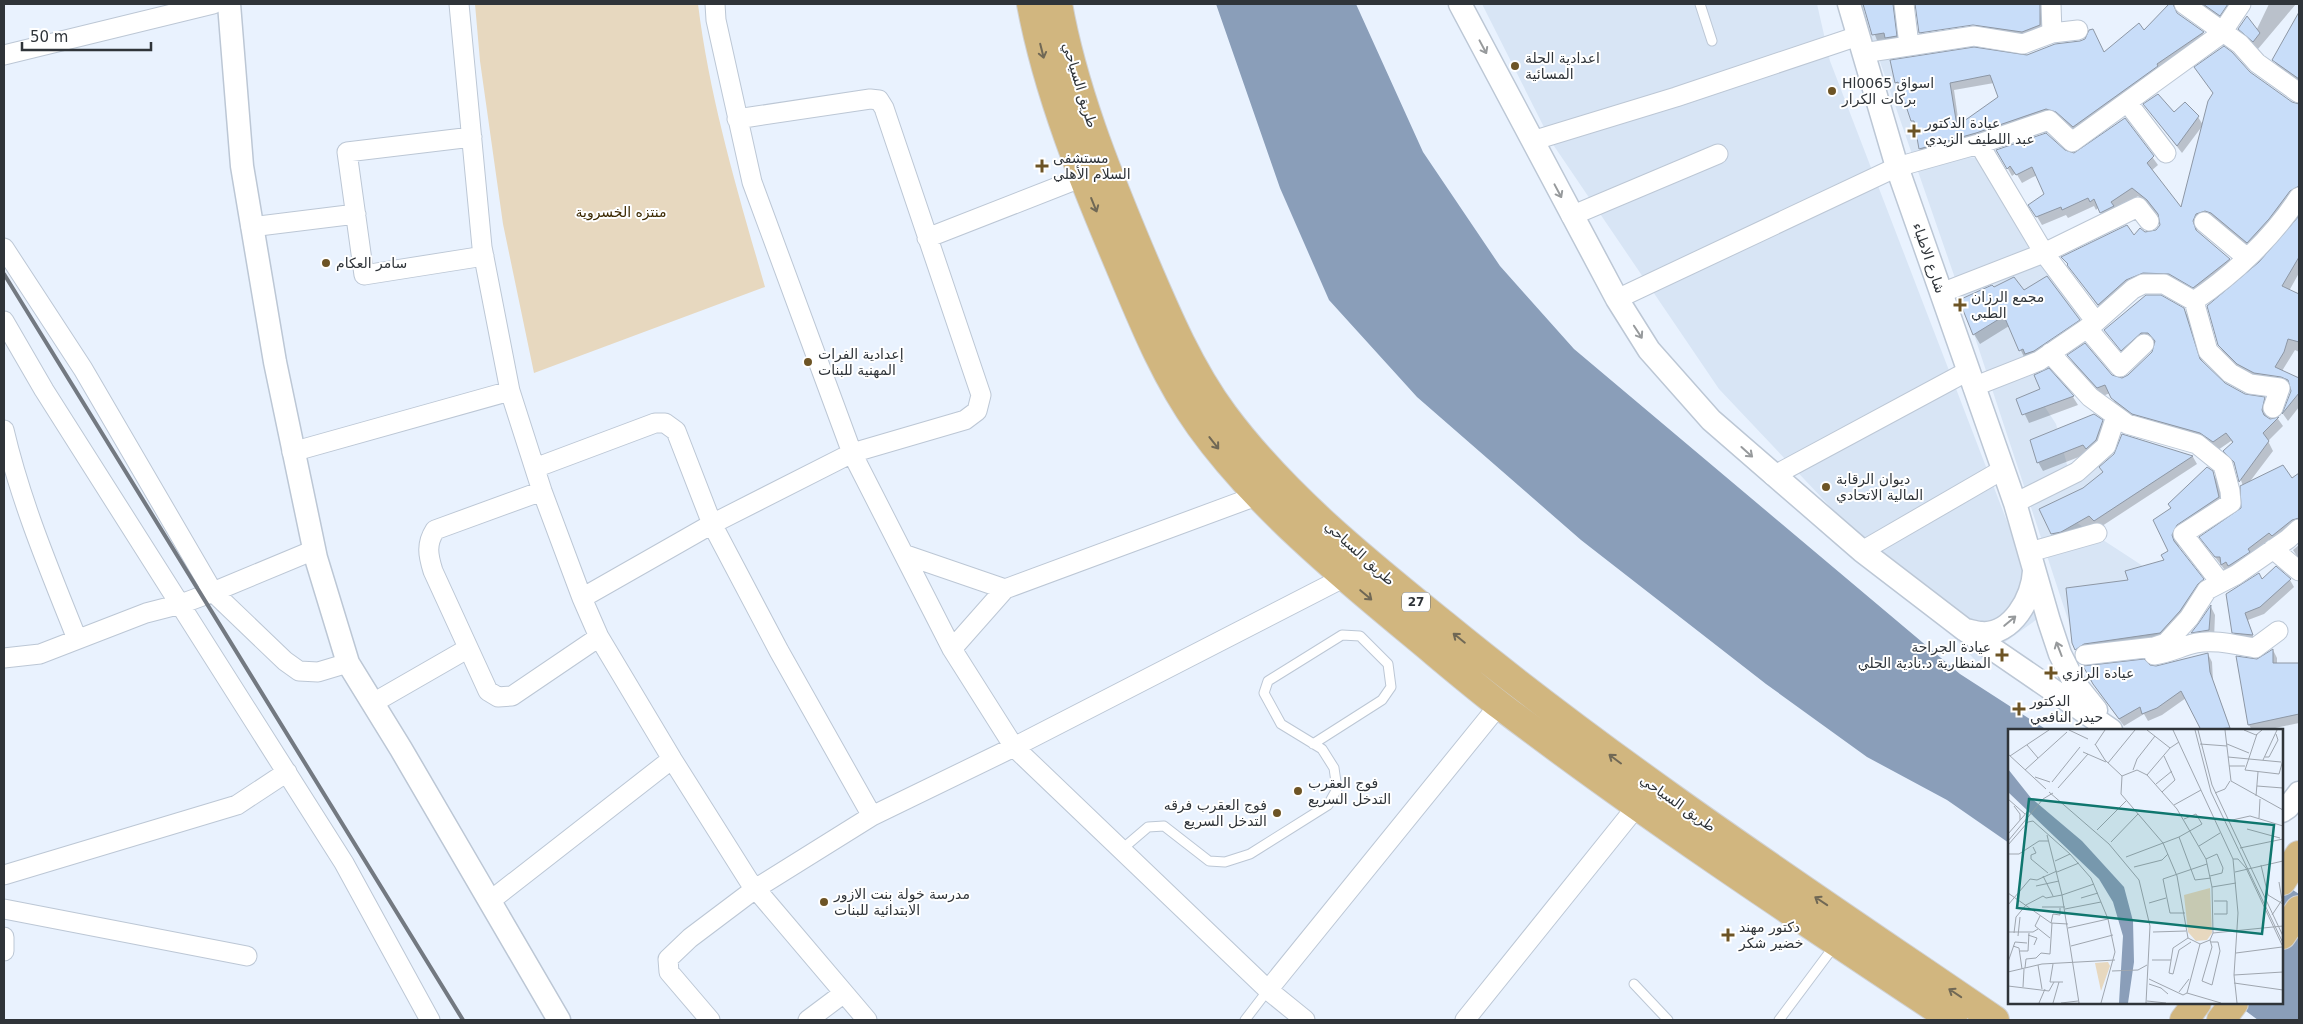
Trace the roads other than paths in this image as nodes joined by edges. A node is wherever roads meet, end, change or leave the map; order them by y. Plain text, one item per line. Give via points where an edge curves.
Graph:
1 (212, 4) edge
2 (229, 4) edge
3 (459, 4) edge
4 (715, 4) edge
5 (1031, 4) edge
6 (1058, 4) edge
7 (1460, 4) edge
8 (1700, 4) edge
9 (1849, 4) edge
10 (1904, 4) edge
11 (2051, 4) edge
12 (2184, 4) edge
13 (2241, 4) edge
14 (2078, 30) dead end
15 (2223, 31) junction
16 (2052, 33) junction
17 (1712, 41) dead end
18 (1861, 44) junction
19 (1909, 45) junction
20 (4, 55) edge
21 (2299, 93) edge
22 (2127, 102) junction
23 (737, 119) junction
24 (472, 137) junction
25 (1532, 141) junction
26 (1979, 144) junction
27 (2166, 153) dead end
28 (1718, 154) dead end
29 (1897, 167) junction
30 (1083, 177) junction
31 (2299, 197) edge
32 (356, 214) junction
33 (1572, 216) junction
34 (2149, 221) dead end
35 (2204, 222) dead end
36 (251, 227) junction
37 (926, 238) junction
38 (4, 248) edge
39 (2044, 253) junction
40 (484, 256) junction
41 (2246, 257) junction
42 (1941, 293) junction
43 (1617, 299) junction
44 (2194, 301) junction
45 (4, 321) edge
46 (2091, 325) junction
47 (2144, 344) dead end
48 (10, 347) edge
49 (2050, 353) junction
50 (1181, 370) junction
51 (1970, 379) junction
52 (510, 391) junction
53 (1200, 401) junction
54 (2273, 408) dead end
55 (2116, 416) junction
56 (4, 430) edge
57 (292, 452) junction
58 (852, 453) junction
59 (535, 468) junction
60 (2002, 470) junction
61 (1773, 476) junction
62 (542, 491) junction
63 (1259, 495) junction
64 (2015, 502) junction
65 (712, 524) junction
66 (2299, 529) edge
67 (2097, 533) dead end
68 (2273, 549) junction
69 (314, 550) junction
70 (1862, 551) junction
71 (906, 555) junction
72 (2032, 559) junction
73 (2299, 571) edge
74 (1345, 578) junction
75 (2220, 582) junction
76 (1005, 589) junction
77 (213, 592) junction
78 (582, 598) junction
79 (181, 604) junction
80 (1965, 630) junction
81 (2278, 631) dead end
82 (600, 637) junction
83 (77, 639) junction
84 (466, 649) junction
85 (952, 649) junction
86 (2120, 652) junction
87 (2085, 655) dead end
88 (4, 658) edge
89 (1485, 658) junction
90 (348, 663) junction
91 (1468, 679) junction
92 (373, 703) junction
93 (1499, 705) junction
94 (1573, 727) junction
95 (2110, 729) edge
96 (2115, 729) edge
97 (1313, 744) junction
98 (1554, 745) junction
99 (1014, 747) junction
100 (672, 759) junction
101 (287, 772) junction
102 (2299, 793) edge
103 (1637, 806) junction
104 (2283, 810) edge
105 (872, 816) junction
106 (1121, 850) junction
107 (4, 875) edge
108 (755, 889) junction
109 (490, 901) junction
110 (4, 909) edge
111 (2299, 910) edge
112 (2283, 934) edge
113 (4, 937) edge
114 (1837, 943) junction
115 (4, 951) edge
116 (247, 956) dead end
117 (1634, 984) dead end
118 (1268, 990) junction
119 (844, 993) junction
120 (2233, 1004) edge
121 (422, 1018) edge
122 (559, 1020) edge
123 (710, 1020) edge
124 (808, 1020) edge
125 (867, 1020) edge
126 (1245, 1020) edge
127 (1305, 1020) edge
128 (1465, 1020) edge
129 (1668, 1020) edge
130 (1779, 1020) edge
131 (1954, 1020) edge
132 (1995, 1020) edge
133 (2221, 1020) edge

1 - 20 street
2 - 36 street via 242,166
3 - 24 street
4 - 23 street
5 -> 30 main road, طريق السياحي / 27 via 1047,72
6 - 50 main road, طريق السياحي / 27 via 1072,66 1106,168 1162,304
7 -> 25 street
8 - 17 lane
9 - 18 street, شارع الاطباء
10 - 19 street
11 - 16 street
12 - 15 street
13 - 15 street
14 - 16 street
15 - 21 street via 2257,63
15 - 22 street
16 - 19 street via 2023,44 1974,36
18 - 19 street
18 - 25 street
18 - 29 street, شارع الاطباء
22 - 26 street via 2072,142 2049,120
22 - 27 street
23 - 37 street via 879,100
23 - 58 street via 752,182
24 - 32 street via 347,152
24 - 40 street
25 -> 33 street
26 - 29 street
26 - 39 street
28 - 33 street
29 - 42 street, شارع الاطباء
29 - 43 street
30 - 37 street
30 -> 50 main road, طريق السياحي / 27 via 1154,347
31 - 41 street via 2285,219
32 - 36 street
32 - 40 street via 364,275
33 - 43 street
34 - 39 street via 2138,207
35 - 41 street
36 - 57 street
37 - 58 street via 981,395 978,411 965,420
38 - 77 street via 82,369
39 - 42 street
39 - 46 street
40 - 52 street
41 - 44 street
42 - 51 street, شارع الاطباء
43 -> 61 street via 1649,350 1711,420
44 - 46 street via 2164,284 2144,284 2133,289
44 - 54 street via 2208,351 2230,374 2250,384 2280,388
45 - 48 street
46 - 47 street via 2120,367
46 - 49 street
48 - 79 street
49 - 51 street via 2039,361
49 - 55 street via 2090,397
50 - 53 main road, طريق السياحي / 27
51 - 60 street, شارع الاطباء
51 - 61 street
52 - 57 street
52 - 59 street
53 -> 63 main road, طريق السياحي / 27 via 1228,462
89 -> 53 main road, طريق السياحي / 27 via 1362,558
55 - 64 street via 2106,446 2077,472
55 - 75 street via 2127,424 2197,444 2223,466 2231,503 2183,534
56 - 83 street via 12,466 35,533
57 - 69 street
58 - 65 street
58 - 71 street
59 - 62 street
59 - 65 street via 656,423 665,423 676,431
60 - 64 street, شارع الاطباء
60 - 70 street
61 - 70 street
62 - 78 street
62 - 84 street via 435,530 429,540 428,554 433,571
63 - 74 main road, طريق السياحي / 27
63 - 76 street
64 - 72 street, شارع الاطباء
65 - 78 street
65 - 105 street
66 - 68 street
67 - 72 street
68 - 73 street
68 - 75 street
69 - 77 street
69 - 90 street
70 - 80 street
71 - 76 street
71 - 85 street
80 -> 72 street, شارع الاطباء via 1982,634 2008,624 2022,609 2030,593
96 -> 72 street, شارع الاطباء via 2088,702 2060,654
74 -> 91 main road, طريق السياحي / 27
74 - 99 street
75 - 86 street via 2207,590 2190,618 2166,643
76 - 85 street
77 - 79 street
77 - 90 street via 299,671 318,672
78 - 82 street
79 - 83 street via 146,613
79 - 101 street
80 - 95 street
81 - 86 street via 2255,648 2218,642 2196,643 2166,654 2128,658
82 - 84 street via 512,696 498,697 488,691
82 - 100 street
83 - 88 street via 40,654
84 - 92 street
85 - 99 street
86 - 87 street
89 - 91 main road via 1482,671
89 - 94 main road, طريق السياحي / 27
90 - 92 street
91 - 93 main road, طريق السياحي / 27
92 - 109 street
93 - 98 main road, طريق السياحي / 27
93 - 118 street
94 - 98 main road via 1562,729
132 -> 94 main road, طريق السياحي / 27 via 1652,786
97 - 97 lane via 1281,724 1264,693 1268,680 1342,635 1360,636 1388,664 1391,687 1382,700
97 - 106 lane via 1322,749 1334,768 1337,789 1328,805 1250,854 1225,862 1208,861 1164,826 1148,827
98 - 103 main road, طريق السياحي / 27
99 - 105 street
99 - 106 street
100 - 108 street
100 - 109 street
101 - 107 street via 237,805
101 - 121 street via 344,863
102 - 104 street
103 - 114 main road, طريق السياحي / 27
103 - 128 street
105 - 108 street
106 - 118 street
108 - 119 street
108 - 123 street via 690,938 668,959 669,972
109 - 122 street
110 - 116 street
111 - 112 main road
113 - 115 street
114 - 130 lane
114 - 131 main road, طريق السياحي / 27
117 - 129 lane
118 - 126 lane
118 - 127 street
119 - 124 street
119 - 125 street
120 - 133 main road

